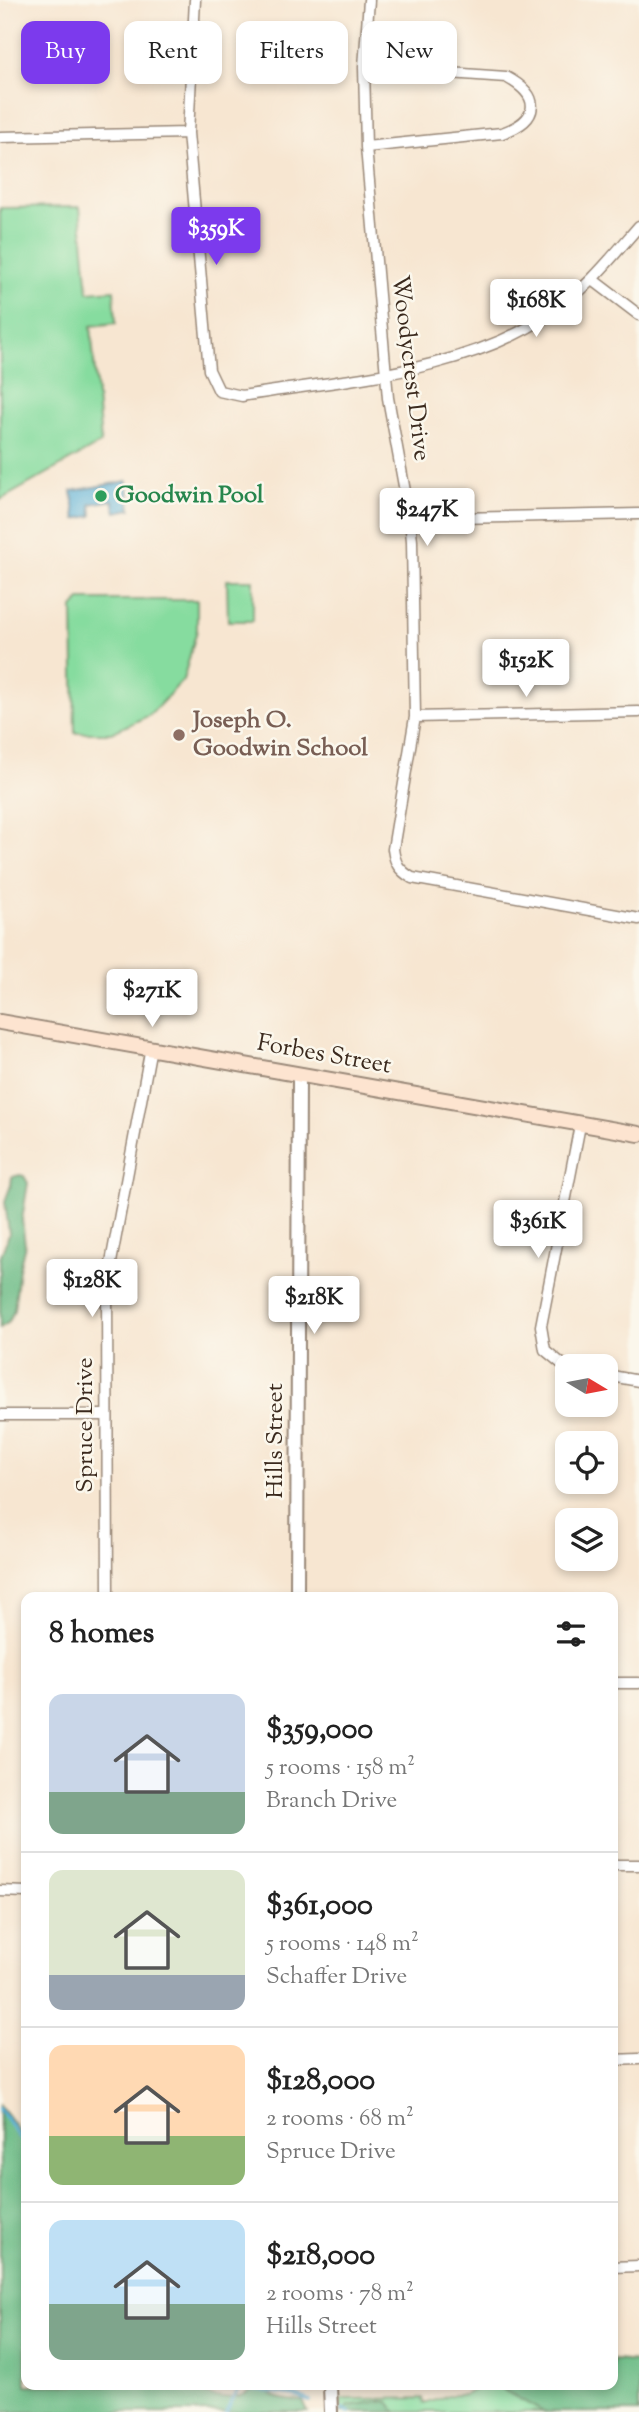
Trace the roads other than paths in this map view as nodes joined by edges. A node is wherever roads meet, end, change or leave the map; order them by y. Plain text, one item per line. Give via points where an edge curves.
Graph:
1 (195, 0) edge
2 (369, 0) edge
3 (367, 21) edge
4 (457, 74) edge
5 (364, 84) edge
6 (188, 133) junction
7 (0, 137) edge
8 (366, 147) junction
9 (639, 226) edge
10 (593, 280) junction
11 (639, 315) edge
12 (385, 374) junction
13 (639, 514) edge
14 (410, 519) junction
15 (639, 712) edge
16 (415, 717) junction
17 (639, 919) edge
18 (0, 1022) edge
19 (151, 1047) junction
20 (299, 1074) junction
21 (580, 1125) junction
22 (639, 1134) edge
23 (555, 1358) edge
24 (618, 1377) edge
25 (639, 1381) edge
26 (0, 1415) edge
27 (106, 1415) junction
28 (108, 1592) edge
29 (297, 1592) edge
30 (618, 1683) edge
31 (639, 1684) edge
32 (618, 1865) edge
33 (639, 1865) edge
34 (0, 1891) edge
35 (21, 1892) edge
36 (639, 2059) edge
37 (618, 2060) edge
38 (639, 2266) edge
39 (618, 2267) edge
40 (330, 2390) edge
41 (331, 2412) edge

1 - 6 street
2 - 3 street, Woodycrest Drive
4 - 8 street via 506,77 522,85 530,96 531,112 521,126 502,133
5 - 8 street, Woodycrest Drive
6 - 7 street
6 - 12 street via 209,370 219,391 242,396
8 - 12 street, Woodycrest Drive
9 - 10 street
10 - 11 street
10 - 12 street via 552,313 504,339 445,361
12 - 14 street, Woodycrest Drive
13 - 14 street
14 - 16 street, Woodycrest Drive
15 - 16 street
16 - 17 street, Woodycrest Drive via 393,849 394,862 402,872 412,878
18 - 19 main road, Forbes Street
19 - 20 main road, Forbes Street
19 - 27 street, Spruce Drive via 107,1284
20 - 21 main road, Forbes Street
20 - 29 street, Hills Street
21 - 22 main road, Forbes Street
21 - 23 street via 541,1326 545,1350
24 - 25 street
26 - 27 street
27 - 28 street, Spruce Drive
30 - 31 street
32 - 33 street
34 - 35 street
36 - 37 street
38 - 39 street
40 - 41 street

